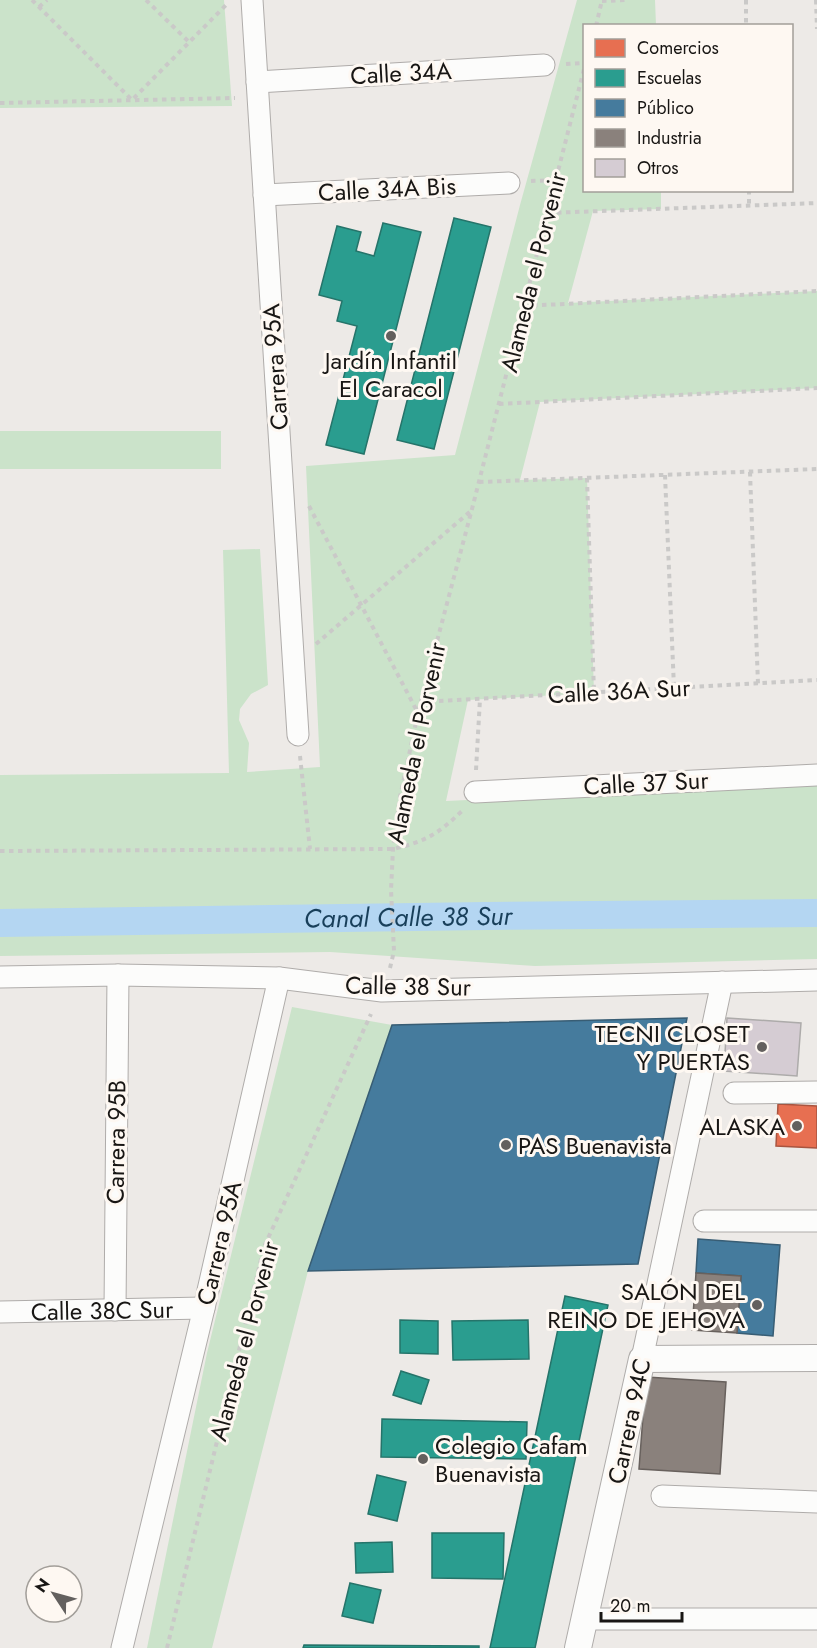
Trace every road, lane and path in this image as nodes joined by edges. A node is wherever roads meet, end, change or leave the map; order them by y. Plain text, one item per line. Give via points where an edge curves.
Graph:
1 (32, 0) edge
2 (47, 0) edge
3 (146, 0) edge
4 (230, 0) edge
5 (252, 0) edge
6 (627, 0) edge
7 (746, 0) edge
8 (816, 0) edge
9 (602, 1) edge
10 (39, 8) junction
11 (596, 24) edge
12 (746, 24) edge
13 (817, 29) edge
14 (189, 42) junction
15 (544, 65) dead end
16 (583, 77) edge
17 (257, 82) junction
18 (236, 98) dead end
19 (132, 100) junction
20 (0, 103) edge
21 (509, 183) dead end
22 (749, 192) edge
23 (264, 195) junction
24 (817, 203) edge
25 (749, 206) junction
26 (548, 213) junction
27 (817, 291) edge
28 (524, 306) junction
29 (817, 388) edge
30 (499, 404) junction
31 (817, 469) edge
32 (750, 472) junction
33 (665, 475) junction
34 (587, 478) junction
35 (479, 482) junction
36 (307, 503) dead end
37 (472, 509) junction
38 (361, 605) junction
39 (294, 664) junction
40 (817, 680) edge
41 (758, 684) junction
42 (674, 688) junction
43 (594, 693) junction
44 (480, 699) junction
45 (421, 702) junction
46 (418, 713) junction
47 (298, 735) joint
48 (817, 775) edge
49 (475, 792) junction
50 (310, 849) junction
51 (393, 849) junction
52 (0, 851) edge
53 (118, 975) junction
54 (0, 977) edge
55 (279, 978) junction
56 (817, 980) edge
57 (722, 982) junction
58 (382, 991) junction
59 (817, 1092) edge
60 (734, 1093) dead end
61 (704, 1221) dead end
62 (817, 1221) edge
63 (204, 1308) junction
64 (114, 1310) junction
65 (0, 1312) edge
66 (817, 1358) edge
67 (642, 1359) junction
68 (662, 1496) dead end
69 (817, 1502) edge
70 (585, 1619) junction
71 (817, 1619) edge
72 (122, 1648) edge
73 (167, 1648) edge
74 (578, 1648) edge

1 - 10 path
2 - 10 path
3 - 14 path
4 - 14 path
5 - 17 street, Carrera 95A
6 - 9 path
7 - 12 path
8 - 13 path
9 - 11 path
10 - 19 path
14 - 19 path
15 - 17 street, Calle 34A
16 - 26 path, Alameda el Porvenir
17 - 23 street, Carrera 95A
18 - 19 path
19 - 20 path
21 - 23 street, Calle 34A Bis
22 - 25 path
23 - 39 street, Carrera 95A
24 - 25 path
25 - 26 path
26 - 28 path, Alameda el Porvenir
27 - 28 path
28 - 30 path, Alameda el Porvenir
29 - 30 path
30 - 35 path, Alameda el Porvenir
31 - 32 path
32 - 33 path
32 - 41 path
33 - 34 path
33 - 42 path
34 - 35 path
34 - 43 path
35 - 37 path, Alameda el Porvenir
36 - 38 path
37 - 38 path
37 - 45 path, Alameda el Porvenir
38 - 39 path
38 - 46 path
39 - 47 street, Carrera 95A
40 - 41 path, Calle 36A Sur
41 - 42 path, Calle 36A Sur
42 - 43 path, Calle 36A Sur
43 - 44 path, Calle 36A Sur
44 - 45 path, Calle 36A Sur
44 - 49 path
45 - 46 path, Alameda el Porvenir
46 - 51 path, Alameda el Porvenir
47 - 50 path
48 - 49 street, Calle 37 Sur
49 - 51 path via 441,831 420,843
50 - 51 path
50 - 52 path
51 - 58 path, Alameda el Porvenir via 394,951
53 - 54 street, Calle 38 Sur
53 - 55 street, Calle 38 Sur
53 - 64 street, Carrera 95B
55 - 58 street, Calle 38 Sur
55 - 63 street, Carrera 95A
56 - 57 street, Calle 38 Sur
57 - 58 street, Calle 38 Sur
57 - 67 street, Carrera 94C
58 - 73 path, Alameda el Porvenir via 264,1248
59 - 60 street
61 - 62 street
63 - 64 street, Calle 38C Sur
63 - 72 street, Carrera 95A
64 - 65 street, Calle 38C Sur
66 - 67 street
67 - 70 street, Carrera 94C
68 - 69 street
70 - 71 street
70 - 74 street, Carrera 94C

